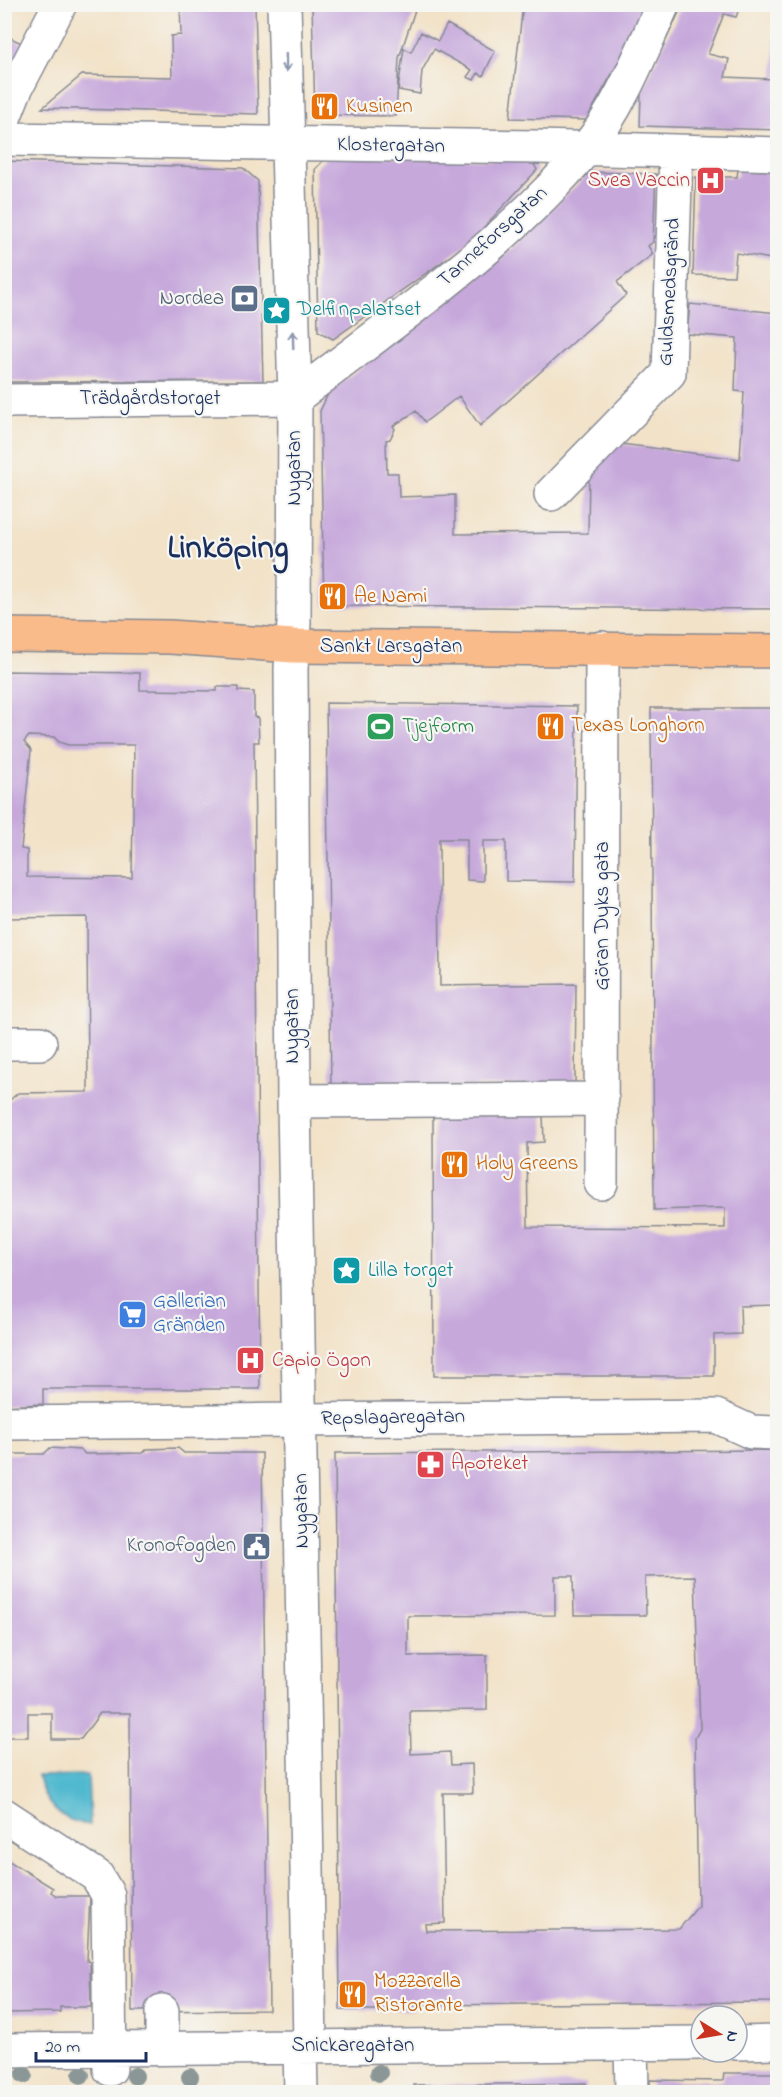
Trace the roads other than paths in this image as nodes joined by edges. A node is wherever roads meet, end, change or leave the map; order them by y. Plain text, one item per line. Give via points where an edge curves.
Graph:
1 (60, 4) edge
2 (284, 4) edge
3 (663, 4) edge
4 (4, 118) edge
5 (4, 139) edge
6 (288, 145) junction
7 (586, 148) junction
8 (676, 152) junction
9 (777, 154) edge
10 (295, 398) junction
11 (4, 400) edge
12 (551, 494) dead end
13 (4, 635) edge
14 (293, 646) junction
15 (602, 648) junction
16 (777, 651) edge
17 (40, 1043) dead end
18 (4, 1044) edge
19 (602, 1099) junction
20 (294, 1101) junction
21 (601, 1183) dead end
22 (300, 1419) junction
23 (4, 1424) edge
24 (777, 1433) edge
25 (4, 1815) edge
26 (162, 2011) dead end
27 (777, 2042) edge
28 (689, 2043) edge
29 (749, 2043) edge
30 (631, 2044) junction
31 (305, 2047) junction
32 (162, 2048) junction
33 (4, 2050) edge
34 (110, 2060) junction
35 (301, 2092) edge
36 (632, 2092) edge

1 - 4 street
2 -> 6 street, Nygatan
3 - 7 street, Tanneforsgatan via 616,102
5 - 6 street, Klostergatan
6 - 7 street, Klostergatan
10 -> 6 street, Nygatan
7 - 8 street, Klostergatan
7 - 10 street, Tanneforsgatan via 499,237
8 - 9 street, Klostergatan
8 - 12 street, Guldsmedsgränd via 669,373
10 - 11 street, Trädgårdstorget
10 - 14 street, Nygatan
13 - 14 main road, Sankt Larsgatan via 170,637
14 - 15 main road, Sankt Larsgatan
14 - 20 street, Nygatan
15 - 16 main road, Sankt Larsgatan
15 - 19 street, Göran Dyks gata
17 - 18 street
19 - 20 street
19 - 21 street, Göran Dyks gata
20 - 22 street, Nygatan
22 - 23 street, Repslagaregatan
22 - 24 street, Repslagaregatan via 716,1416 751,1432
22 - 31 street, Nygatan
25 - 34 street via 97,1876 108,1895
26 - 32 street
27 - 29 street
28 - 30 street, Snickaregatan
30 - 31 street, Snickaregatan
30 - 36 street
31 - 32 street, Snickaregatan
31 - 35 street, Nygatan
32 - 34 street, Snickaregatan
33 - 34 street, Snickaregatan

